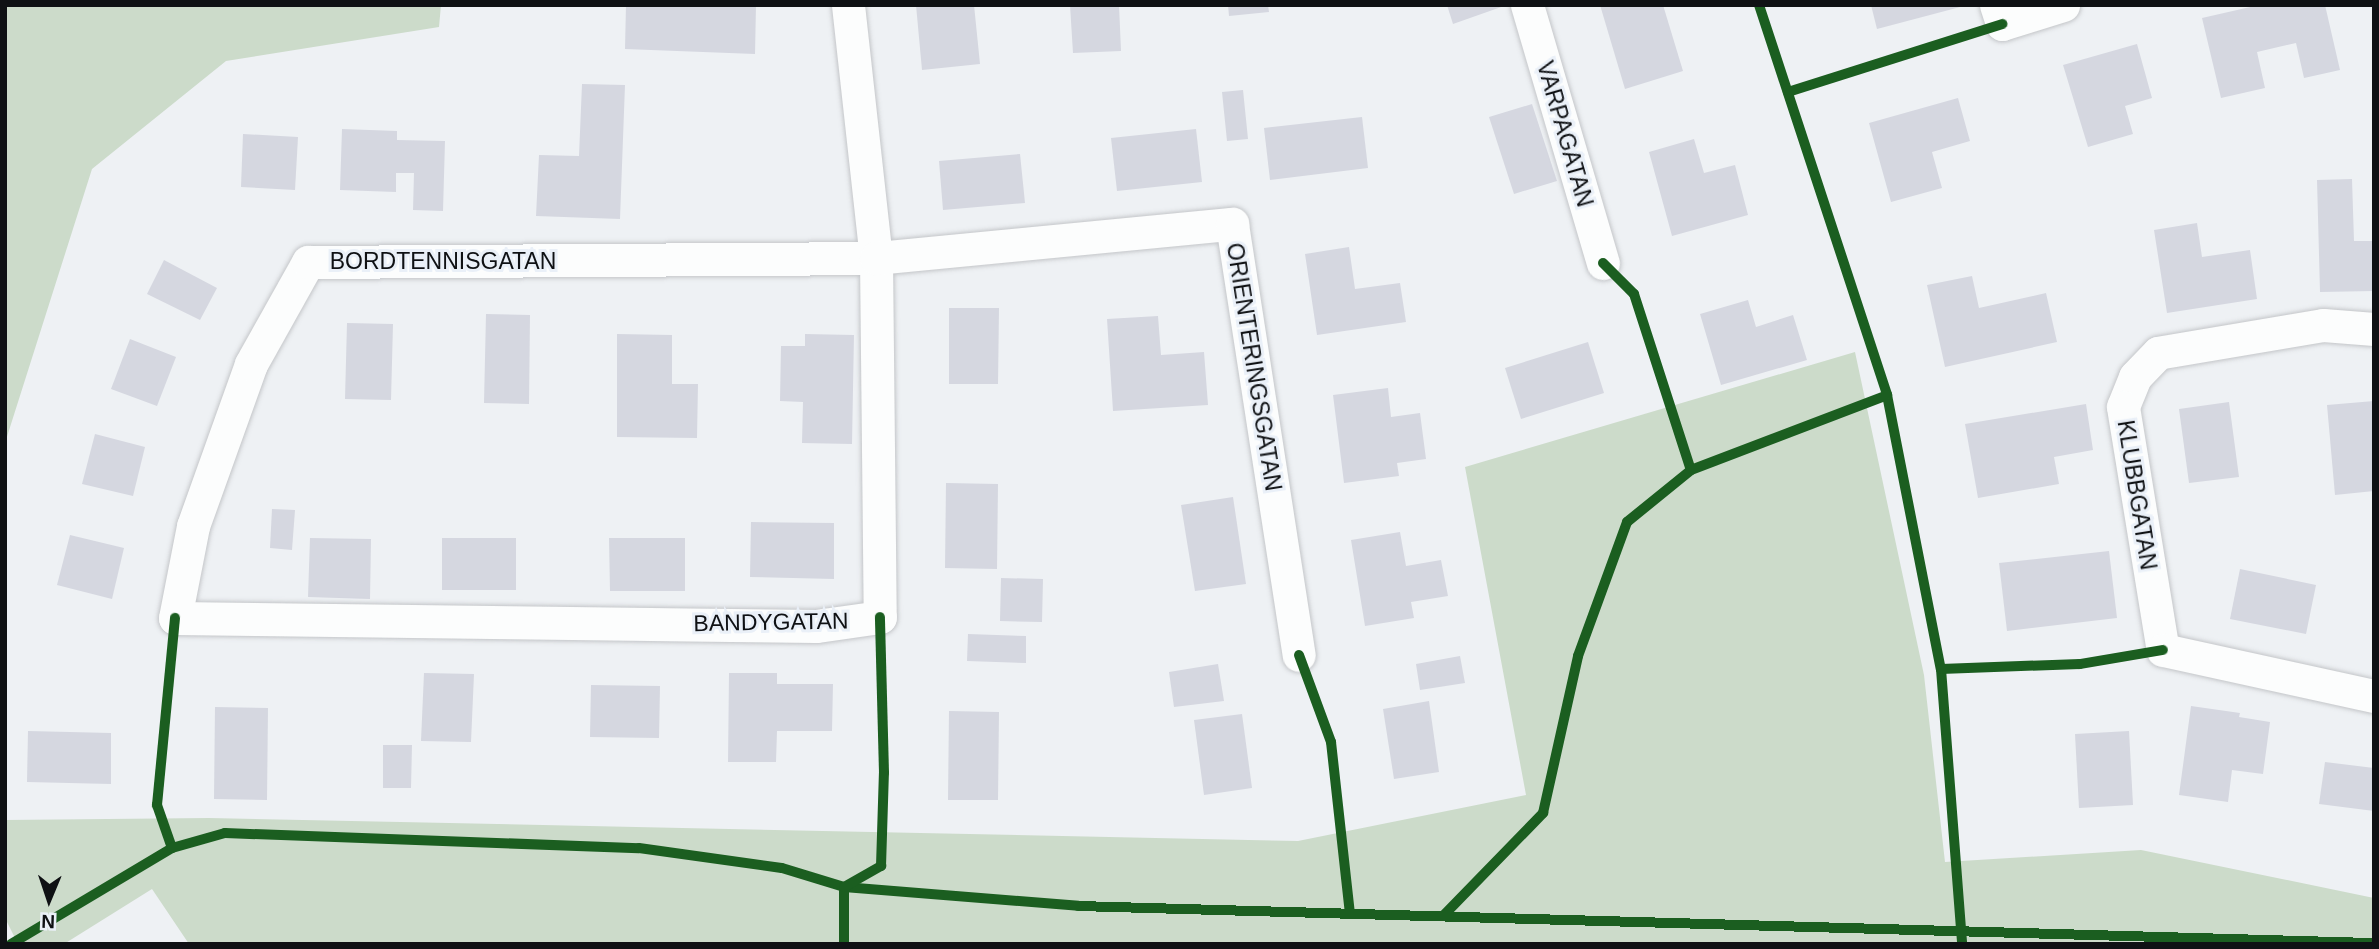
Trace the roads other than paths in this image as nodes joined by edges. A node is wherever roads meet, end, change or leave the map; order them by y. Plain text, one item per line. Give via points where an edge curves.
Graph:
1 (848, 5) edge
2 (1527, 5) edge
3 (1996, 5) edge
4 (2063, 5) edge
5 (876, 258) junction
6 (1603, 263) dead end
7 (2374, 329) edge
8 (175, 618) joint
9 (1299, 655) dead end
10 (2374, 695) edge

1 - 5 street, BANDYGATAN
2 - 6 street, VARPAGATAN
3 - 4 street via 2002,24
5 - 8 street, BORDTENNISGATAN via 308,262 251,364 193,526
5 - 8 street, BANDYGATAN via 880,617 816,626
5 - 9 street, ORIENTERINGSGATAN via 1232,224
7 - 10 street, KLUBBGATAN via 2323,325 2158,353 2135,377 2123,407 2162,650

